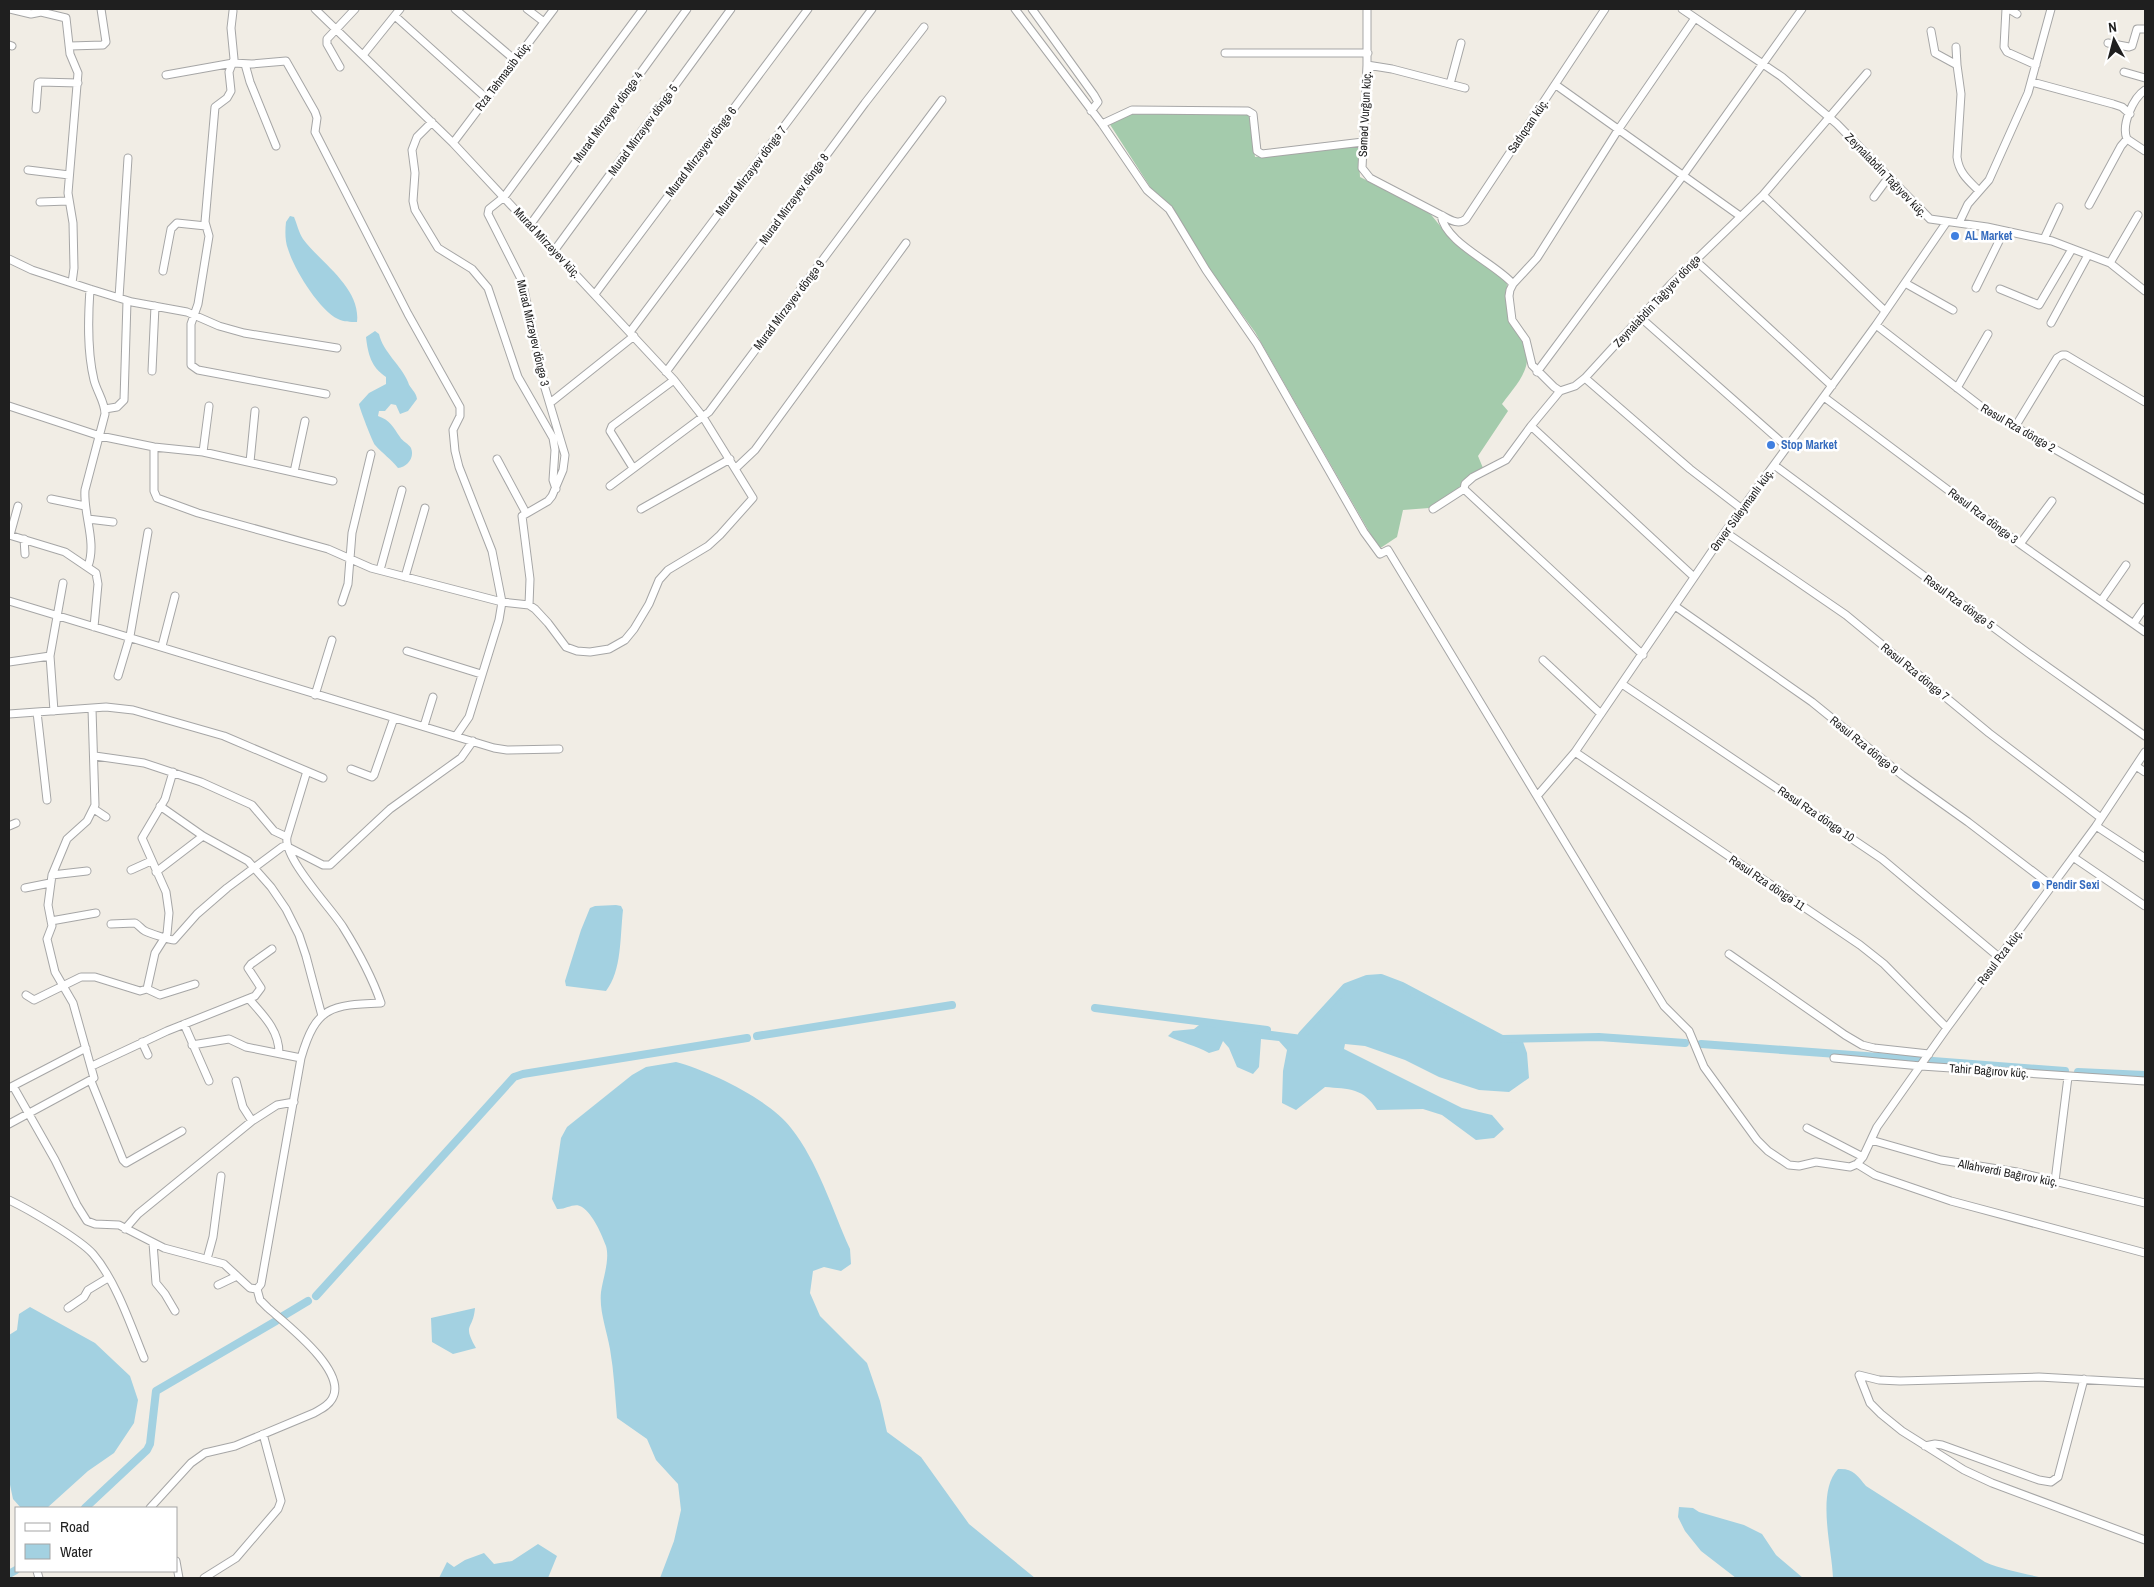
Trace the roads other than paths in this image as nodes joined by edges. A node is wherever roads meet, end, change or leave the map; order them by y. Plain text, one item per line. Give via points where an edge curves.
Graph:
1 (10, 9) edge
2 (101, 9) edge
3 (314, 9) edge
4 (355, 9) edge
5 (400, 9) edge
6 (455, 9) edge
7 (528, 9) edge
8 (554, 9) edge
9 (643, 9) edge
10 (687, 9) edge
11 (732, 9) edge
12 (808, 9) edge
13 (872, 9) edge
14 (1015, 9) edge
15 (1030, 9) edge
16 (1367, 9) edge
17 (1605, 9) edge
18 (1682, 9) edge
19 (1802, 9) edge
20 (2007, 9) edge
21 (2052, 9) edge
22 (41, 10) edge
23 (233, 10) edge
24 (2017, 14) dead end
25 (395, 16) junction
26 (1020, 16) junction
27 (1695, 18) junction
28 (544, 22) junction
29 (924, 27) dead end
30 (2145, 29) edge
31 (337, 30) junction
32 (1932, 31) dead end
33 (1461, 42) dead end
34 (2108, 42) dead end
35 (70, 46) junction
36 (1956, 47) dead end
37 (1368, 53) junction
38 (1225, 54) dead end
39 (363, 55) junction
40 (515, 60) junction
41 (233, 63) junction
42 (245, 64) junction
43 (1762, 64) junction
44 (1956, 64) junction
45 (1367, 65) junction
46 (2036, 65) junction
47 (340, 67) dead end
48 (2124, 72) dead end
49 (1868, 73) dead end
50 (166, 75) dead end
51 (2145, 78) edge
52 (2032, 82) junction
53 (78, 83) junction
54 (1450, 84) junction
55 (1556, 85) junction
56 (1465, 88) dead end
57 (2145, 90) edge
58 (486, 98) junction
59 (942, 100) dead end
60 (36, 108) dead end
61 (1091, 111) junction
62 (2130, 114) junction
63 (1828, 116) junction
64 (432, 122) junction
65 (1102, 124) junction
66 (1618, 130) junction
67 (2127, 139) junction
68 (1364, 142) junction
69 (453, 143) junction
70 (276, 146) dead end
71 (2145, 151) edge
72 (128, 158) dead end
73 (28, 170) dead end
74 (69, 175) junction
75 (1682, 176) junction
76 (1888, 178) junction
77 (1979, 191) junction
78 (1762, 195) junction
79 (1874, 197) dead end
80 (504, 198) junction
81 (68, 201) junction
82 (40, 202) dead end
83 (2089, 205) dead end
84 (2059, 207) dead end
85 (1440, 215) junction
86 (2138, 215) dead end
87 (1740, 216) junction
88 (1946, 223) junction
89 (1959, 223) junction
90 (530, 224) junction
91 (206, 226) junction
92 (2004, 231) junction
93 (2044, 239) junction
94 (906, 243) dead end
95 (2072, 249) junction
96 (554, 251) junction
97 (2088, 255) junction
98 (9, 259) edge
99 (1694, 260) junction
100 (2110, 263) junction
101 (163, 271) dead end
102 (72, 283) junction
103 (1905, 283) junction
104 (1513, 284) junction
105 (1976, 288) dead end
106 (90, 289) junction
107 (2000, 289) dead end
108 (2145, 291) edge
109 (595, 294) junction
110 (120, 298) junction
111 (127, 301) junction
112 (155, 306) junction
113 (1953, 310) dead end
114 (1885, 311) junction
115 (194, 314) junction
116 (1641, 318) junction
117 (2051, 323) dead end
118 (1876, 325) junction
119 (632, 334) junction
120 (1988, 334) dead end
121 (337, 348) dead end
122 (152, 371) dead end
123 (666, 372) junction
124 (1537, 372) junction
125 (1585, 378) junction
126 (674, 380) junction
127 (1832, 386) junction
128 (1957, 388) junction
129 (1560, 391) junction
130 (326, 394) dead end
131 (1824, 396) junction
132 (2145, 402) edge
133 (550, 404) junction
134 (9, 406) edge
135 (209, 406) dead end
136 (105, 408) junction
137 (255, 411) dead end
138 (703, 417) junction
139 (305, 421) dead end
140 (1530, 426) junction
141 (2015, 427) junction
142 (100, 436) junction
143 (154, 447) junction
144 (1787, 447) junction
145 (203, 452) junction
146 (371, 454) dead end
147 (730, 458) junction
148 (497, 459) dead end
149 (250, 462) junction
150 (1774, 465) junction
151 (633, 468) junction
152 (736, 468) junction
153 (294, 472) junction
154 (334, 481) dead end
155 (610, 486) dead end
156 (556, 489) junction
157 (402, 490) dead end
158 (1464, 490) junction
159 (51, 499) dead end
160 (2145, 500) edge
161 (2052, 501) dead end
162 (18, 506) dead end
163 (85, 506) junction
164 (426, 508) dead end
165 (641, 509) dead end
166 (1433, 509) dead end
167 (1742, 509) junction
168 (526, 513) junction
169 (88, 519) junction
170 (113, 522) dead end
171 (148, 532) dead end
172 (1725, 532) junction
173 (9, 535) edge
174 (24, 539) junction
175 (2020, 544) junction
176 (25, 554) dead end
177 (348, 558) junction
178 (2126, 565) dead end
179 (88, 566) junction
180 (380, 570) junction
181 (405, 577) junction
182 (1694, 578) junction
183 (63, 583) dead end
184 (175, 596) dead end
185 (9, 601) edge
186 (2101, 601) junction
187 (342, 602) dead end
188 (502, 602) junction
189 (529, 605) junction
190 (1675, 606) junction
191 (2145, 607) edge
192 (58, 616) junction
193 (2134, 623) junction
194 (94, 627) junction
195 (2145, 632) edge
196 (130, 636) junction
197 (332, 640) dead end
198 (162, 646) junction
199 (408, 651) dead end
200 (1643, 654) junction
201 (50, 656) junction
202 (1543, 660) dead end
203 (9, 662) edge
204 (481, 674) junction
205 (118, 676) dead end
206 (1622, 684) junction
207 (315, 695) junction
208 (433, 697) dead end
209 (92, 709) junction
210 (37, 712) junction
211 (54, 712) junction
212 (9, 714) edge
213 (1602, 714) junction
214 (394, 718) junction
215 (424, 726) junction
216 (456, 736) junction
217 (2145, 736) edge
218 (473, 742) junction
219 (559, 749) dead end
220 (1575, 752) junction
221 (2145, 752) edge
222 (94, 756) junction
223 (2136, 766) junction
224 (351, 769) dead end
225 (173, 772) junction
226 (307, 772) junction
227 (2145, 772) edge
228 (323, 778) dead end
229 (1538, 795) junction
230 (47, 800) dead end
231 (160, 806) junction
232 (94, 809) junction
233 (106, 817) dead end
234 (2101, 818) junction
235 (2096, 826) junction
236 (203, 836) junction
237 (287, 837) junction
238 (286, 846) junction
239 (2073, 857) junction
240 (2145, 858) edge
241 (151, 861) junction
242 (255, 866) junction
243 (131, 870) dead end
244 (87, 871) dead end
245 (156, 872) junction
246 (52, 875) junction
247 (50, 883) junction
248 (2052, 886) junction
249 (25, 888) dead end
250 (2145, 906) edge
251 (96, 913) dead end
252 (52, 921) junction
253 (111, 924) dead end
254 (164, 939) junction
255 (272, 949) dead end
256 (1730, 954) dead end
257 (2000, 958) junction
258 (195, 984) dead end
259 (64, 986) junction
260 (147, 989) junction
261 (26, 995) dead end
262 (249, 999) junction
263 (322, 1016) junction
264 (184, 1024) junction
265 (1947, 1028) junction
266 (142, 1042) junction
267 (192, 1045) junction
268 (86, 1048) junction
269 (279, 1053) junction
270 (1929, 1054) junction
271 (148, 1055) dead end
272 (301, 1058) junction
273 (1834, 1058) dead end
274 (92, 1066) junction
275 (1921, 1066) junction
276 (2068, 1076) junction
277 (91, 1081) junction
278 (209, 1081) dead end
279 (236, 1081) dead end
280 (2145, 1081) edge
281 (11, 1087) edge
282 (294, 1102) junction
283 (28, 1114) junction
284 (252, 1121) junction
285 (9, 1124) edge
286 (1807, 1128) dead end
287 (182, 1131) dead end
288 (1871, 1140) junction
289 (1863, 1157) junction
290 (1857, 1164) junction
291 (221, 1176) dead end
292 (2055, 1181) junction
293 (9, 1200) edge
294 (2145, 1203) edge
295 (125, 1229) junction
296 (153, 1244) junction
297 (2145, 1253) edge
298 (207, 1259) junction
299 (237, 1276) junction
300 (108, 1278) junction
301 (218, 1285) dead end
302 (256, 1289) junction
303 (68, 1308) dead end
304 (175, 1311) dead end
305 (144, 1358) dead end
306 (2084, 1380) junction
307 (2145, 1382) edge
308 (263, 1434) junction
309 (1925, 1446) junction
310 (151, 1507) edge
311 (2145, 1540) edge
312 (204, 1578) edge

1 - 22 street via 31,14
2 - 35 street via 106,36 104,45
3 - 31 street, Murad Mirzəyev küç.
4 - 31 street
5 - 25 street
6 - 40 street
7 - 28 street
8 - 28 street, Rza Təhmasib küç.
9 - 80 street, Murad Mirzəyev döngə 3
10 - 90 street, Murad Mirzəyev döngə 4
11 - 96 street, Murad Mirzəyev döngə 5
12 - 109 street, Murad Mirzəyev döngə 6
13 - 119 street, Murad Mirzəyev döngə 7
14 - 26 street
15 - 26 street
15 - 61 street via 1094,95 1098,102
16 - 37 street, Səməd Vurğun küç.
17 - 55 street, Sadıqcan küç.
18 - 27 street, Zeynalabdin Tağıyev küç.
19 - 43 street
20 - 24 street
20 - 46 street via 2004,47 2007,52
21 - 46 street
22 - 35 street via 66,18
23 - 41 street
25 - 39 street
25 - 58 street
26 - 61 street
27 - 43 street, Zeynalabdin Tağıyev küç.
27 - 66 street
28 - 40 street, Rza Təhmasib küç.
29 - 123 street, Murad Mirzəyev döngə 8
30 - 34 street via 2137,30 2132,46
31 - 39 street, Murad Mirzəyev küç.
31 - 47 street via 327,39 327,44
32 - 44 street via 1934,53
33 - 54 street
35 - 53 street via 72,59 78,68
36 - 44 street
37 - 38 street
37 - 45 street, Səməd Vurğun küç.
39 - 64 street, Murad Mirzəyev küç.
40 - 58 street, Rza Təhmasib küç.
41 - 42 street
41 - 50 street
41 - 91 street via 229,72 232,91 215,107
42 - 70 street
42 - 188 street via 286,61 315,112 315,132 408,314 460,407 460,416 453,430 455,451 492,551
43 - 63 street, Zeynalabdin Tağıyev küç. via 1782,76
43 - 75 street
44 - 77 street via 1961,84 1958,166
45 - 54 street via 1392,68
45 - 68 street, Səməd Vurğun küç.
46 - 52 street
48 - 51 street
49 - 63 street, Zeynalabdin Tağıyev döngə
52 - 62 street via 2113,104
52 - 77 street via 1994,170
53 - 60 street via 40,82
53 - 74 street
54 - 56 street
55 - 66 street
55 - 85 street, Sadıqcan küç. via 1466,219 1453,222
57 - 62 street via 2137,98
58 - 69 street, Rza Təhmasib küç.
59 - 138 street, Murad Mirzəyev döngə 9
61 - 65 street
62 - 67 street via 2125,128
63 - 76 street, Zeynalabdin Tağıyev küç.
63 - 78 street, Zeynalabdin Tağıyev döngə
64 - 69 street, Murad Mirzəyev küç.
64 - 156 street via 417,136 412,150 415,173 413,201 425,229 438,248 472,269 488,288 518,377 553,438
65 - 68 street via 1132,110 1248,111 1253,114 1257,151 1262,154
65 - 229 street via 1147,190 1169,209 1257,344 1364,532 1380,554 1388,550
66 - 75 street
66 - 104 street via 1537,258
67 - 71 street
67 - 83 street
68 - 85 street, Səməd Vurğun küç. via 1364,174
69 - 80 street, Murad Mirzəyev küç.
72 - 110 street
73 - 74 street
74 - 81 street
75 - 87 street
75 - 124 street
76 - 79 street
76 - 88 street, Zeynalabdin Tağıyev küç. via 1924,215
77 - 89 street
78 - 87 street, Zeynalabdin Tağıyev döngə
78 - 114 street
80 - 90 street, Murad Mirzəyev küç.
80 - 133 street, Murad Mirzəyev döngə 3 via 489,209 489,218 522,281
81 - 82 street
81 - 102 street via 73,223
84 - 93 street
85 - 104 street via 1445,228 1453,236
86 - 100 street
87 - 99 street, Zeynalabdin Tağıyev döngə
88 - 89 street, Zeynalabdin Tağıyev küç.
88 - 103 street, Ənvər Süleymanlı küç.
89 - 92 street, Zeynalabdin Tağıyev küç.
90 - 96 street, Murad Mirzəyev küç.
91 - 101 street via 174,225
91 - 115 street via 209,236
92 - 93 street, Zeynalabdin Tağıyev küç.
92 - 105 street
93 - 95 street, Zeynalabdin Tağıyev küç.
94 - 152 street via 755,450
95 - 97 street, Zeynalabdin Tağıyev küç.
95 - 107 street via 2039,305
96 - 109 street, Murad Mirzəyev küç.
97 - 100 street, Zeynalabdin Tağıyev küç.
97 - 117 street
98 - 102 street
99 - 116 street, Zeynalabdin Tağıyev döngə
99 - 127 street
100 - 108 street, Zeynalabdin Tağıyev küç.
102 - 106 street
103 - 113 street
103 - 114 street, Ənvər Süleymanlı küç.
104 - 124 street via 1510,290 1512,320 1526,340 1530,360
106 - 110 street
106 - 136 street via 91,362
109 - 119 street, Murad Mirzəyev küç.
110 - 111 street
111 - 112 street
111 - 136 street via 124,400 117,407
112 - 115 street
112 - 122 street
114 - 118 street, Ənvər Süleymanlı küç.
115 - 121 street via 244,333
115 - 130 street via 191,332 193,368
116 - 125 street, Zeynalabdin Tağıyev döngə
116 - 144 street
118 - 127 street, Ənvər Süleymanlı küç.
118 - 128 street, Rəsul Rza döngə 2
119 - 123 street, Murad Mirzəyev küç.
119 - 133 street, Murad Mirzəyev döngə 7
120 - 128 street
123 - 126 street, Murad Mirzəyev küç.
124 - 129 street
125 - 129 street, Zeynalabdin Tağıyev döngə
125 - 167 street
126 - 138 street, Murad Mirzəyev küç.
126 - 151 street via 612,426 610,431
127 - 131 street, Ənvər Süleymanlı küç.
128 - 141 street, Rəsul Rza döngə 2
129 - 140 street, Zeynalabdin Tağıyev döngə
131 - 144 street, Ənvər Süleymanlı küç.
131 - 175 street, Rəsul Rza döngə 3
132 - 141 street via 2062,355 2057,358
133 - 156 street, Murad Mirzəyev döngə 3 via 565,455
134 - 142 street
135 - 145 street
136 - 142 street
137 - 149 street
138 - 147 street, Murad Mirzəyev küç.
138 - 151 street, Murad Mirzəyev döngə 9
139 - 153 street
140 - 158 street, Zeynalabdin Tağıyev döngə via 1506,460 1473,477 1465,484
140 - 182 street
141 - 160 street, Rəsul Rza döngə 2
142 - 143 street
142 - 163 street via 85,490
143 - 145 street
143 - 177 street via 154,491 157,498 198,513 318,545
144 - 150 street, Ənvər Süleymanlı küç.
145 - 149 street
146 - 177 street
147 - 152 street, Murad Mirzəyev küç.
147 - 165 street
148 - 168 street
149 - 153 street
150 - 167 street, Ənvər Süleymanlı küç.
150 - 217 street, Rəsul Rza döngə 5
151 - 155 street, Murad Mirzəyev döngə 9
152 - 189 street, Murad Mirzəyev küç. via 753,498 714,540 663,575 649,604 625,640 609,649 590,652 566,647
153 - 154 street
156 - 168 street, Murad Mirzəyev döngə 3 via 548,501
157 - 180 street
158 - 166 street, Zeynalabdin Tağıyev döngə
158 - 200 street
159 - 163 street
161 - 175 street
162 - 173 street
163 - 169 street
164 - 181 street
167 - 172 street, Ənvər Süleymanlı küç.
168 - 189 street via 521,520 530,579
169 - 170 street
169 - 179 street
171 - 196 street
172 - 182 street, Ənvər Süleymanlı küç.
172 - 234 street, Rəsul Rza döngə 7 via 1846,616 1988,733
173 - 174 street
174 - 176 street
174 - 179 street via 65,552
175 - 186 street, Rəsul Rza döngə 3
177 - 180 street
177 - 187 street via 348,584
178 - 186 street
179 - 194 street via 98,578
180 - 181 street
181 - 188 street
182 - 190 street, Ənvər Süleymanlı küç.
183 - 192 street
184 - 198 street
185 - 192 street
186 - 193 street, Rəsul Rza döngə 3
188 - 189 street
188 - 204 street
190 - 200 street, Ənvər Süleymanlı küç.
190 - 248 street, Rəsul Rza döngə 9 via 1812,702 1902,775
191 - 193 street
192 - 194 street
192 - 201 street
193 - 195 street, Rəsul Rza döngə 3
194 - 196 street
196 - 198 street
196 - 205 street
197 - 207 street
198 - 207 street
199 - 204 street
200 - 206 street, Ənvər Süleymanlı küç.
201 - 203 street
201 - 211 street
202 - 213 street
204 - 216 street via 469,717
206 - 213 street, Ənvər Süleymanlı küç.
206 - 257 street, Rəsul Rza döngə 10 via 1882,859
207 - 214 street
208 - 215 street
209 - 211 street
209 - 222 street
209 - 226 street via 118,708 150,714 224,736
210 - 211 street
210 - 212 street
210 - 230 street
213 - 220 street, Ənvər Süleymanlı küç.
214 - 215 street
214 - 224 street via 374,775
215 - 216 street
216 - 218 street
218 - 219 street via 507,750
218 - 238 street via 462,758 390,809 330,865 323,865
220 - 229 street, Ənvər Süleymanlı küç.
220 - 265 street, Rəsul Rza döngə 11 via 1860,945 1884,964
221 - 223 street, Rəsul Rza küç.
222 - 225 street via 144,763
222 - 232 street
223 - 227 street
223 - 234 street, Rəsul Rza küç.
225 - 231 street
225 - 237 street via 252,805 274,830
226 - 228 street
226 - 237 street
229 - 290 street via 1664,1006 1689,1032 1704,1067 1757,1140 1789,1164 1799,1166 1816,1162 1850,1167
231 - 236 street
231 - 241 street via 142,838
232 - 233 street
232 - 246 street via 87,822 67,839
234 - 235 street, Rəsul Rza küç.
235 - 239 street, Rəsul Rza küç.
235 - 240 street
236 - 242 street
236 - 245 street
237 - 238 street
238 - 242 street
238 - 263 street via 346,933 381,1003 344,1006
239 - 248 street, Rəsul Rza küç.
239 - 250 street
241 - 243 street
241 - 245 street
242 - 254 street via 197,914 178,938
242 - 263 street via 286,909 299,935
244 - 246 street
245 - 254 street via 168,901 169,922
246 - 247 street
247 - 249 street
247 - 252 street via 48,905
248 - 257 street, Rəsul Rza küç.
251 - 252 street
252 - 259 street via 47,944 55,972
253 - 254 street via 135,923
254 - 260 street via 154,953
255 - 262 street via 248,968 261,988
256 - 270 street via 1862,1045
257 - 265 street, Rəsul Rza küç.
258 - 260 street via 160,995
259 - 260 street via 88,976 140,991
259 - 261 street via 34,1000
259 - 268 street via 74,1003
262 - 264 street
262 - 269 street via 273,1028
263 - 272 street via 312,1027
264 - 266 street
264 - 267 street
265 - 270 street, Rəsul Rza küç.
266 - 271 street
266 - 274 street
267 - 269 street via 229,1039 241,1046
267 - 278 street
268 - 274 street
268 - 281 street
269 - 272 street
270 - 275 street, Rəsul Rza küç.
272 - 282 street
273 - 275 street, Tahir Bağırov küç.
274 - 277 street via 94,1074
275 - 276 street, Tahir Bağırov küç.
275 - 288 street, Rəsul Rza küç.
276 - 280 street, Tahir Bağırov küç.
276 - 292 street
277 - 283 street
277 - 287 street via 126,1163
279 - 284 street via 243,1108
281 - 283 street
282 - 284 street via 277,1105
282 - 302 street via 260,1284
283 - 285 street
283 - 295 street via 87,1220 95,1224 115,1224
284 - 295 street via 138,1214
286 - 289 street
288 - 289 street, Rəsul Rza küç.
288 - 292 street, Allahverdi Bağırov küç. via 1942,1160
289 - 290 street, Rəsul Rza küç.
290 - 297 street via 1875,1175 1951,1201
291 - 298 street
292 - 294 street, Allahverdi Bağırov küç.
293 - 300 street via 88,1249
295 - 296 street
296 - 298 street
296 - 304 street via 156,1283
298 - 299 street via 224,1264
299 - 301 street
299 - 302 street via 250,1288
300 - 303 street
300 - 305 street
302 - 308 street via 260,1300 321,1357 332,1373 335,1390 325,1407
306 - 307 street
306 - 309 street via 2058,1478 2051,1482 1942,1445
306 - 309 street via 2039,1377 1900,1381 1859,1375 1870,1403
308 - 310 street via 198,1457
308 - 312 street via 282,1501 236,1558
309 - 311 street via 1992,1483

